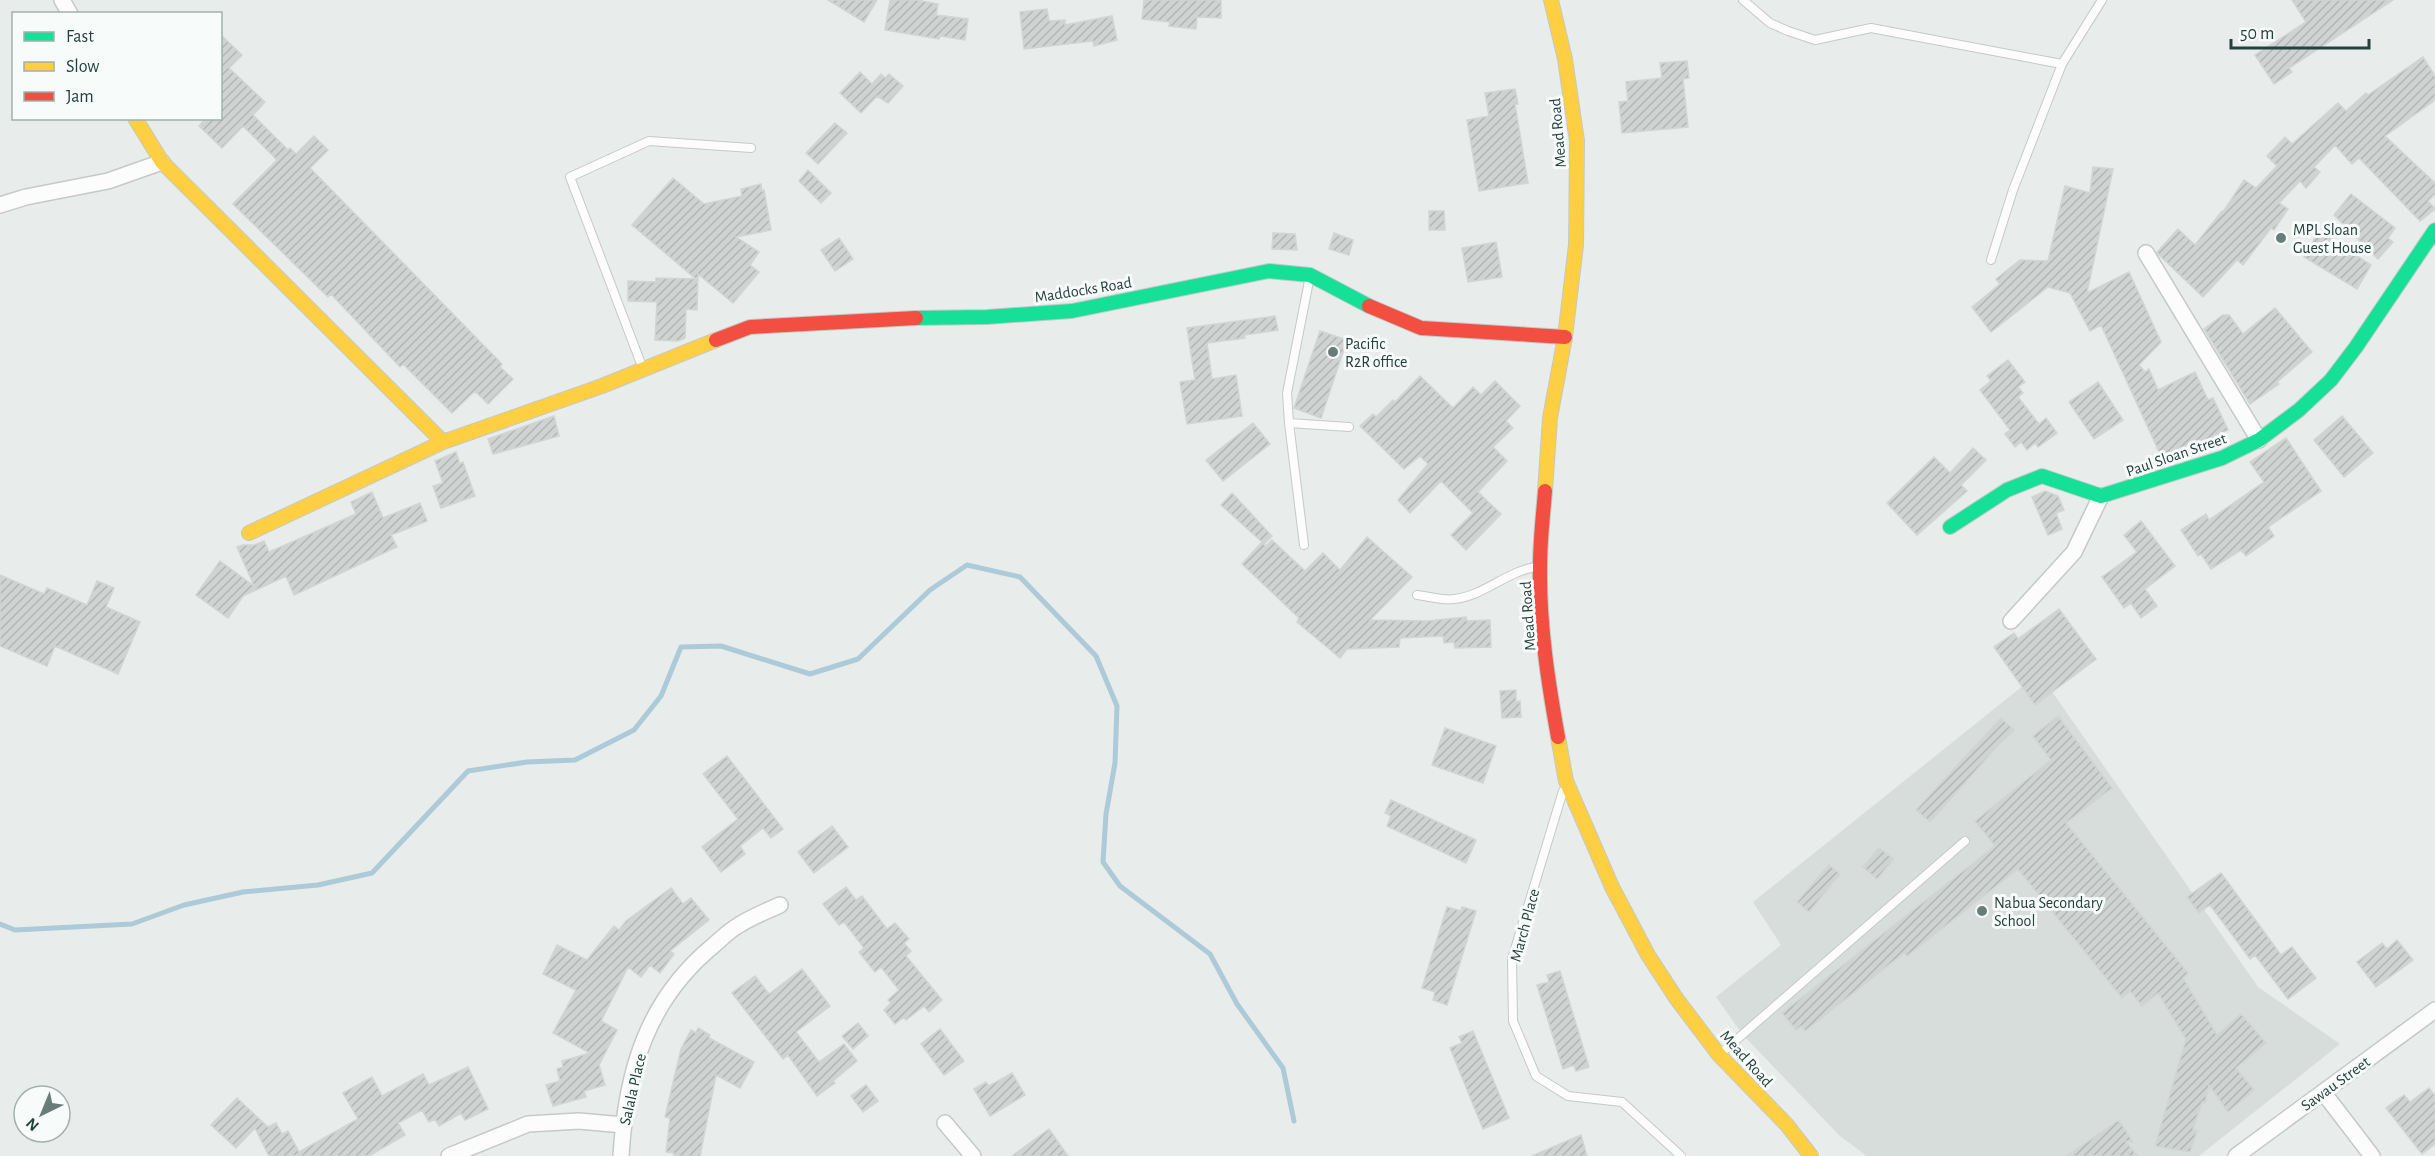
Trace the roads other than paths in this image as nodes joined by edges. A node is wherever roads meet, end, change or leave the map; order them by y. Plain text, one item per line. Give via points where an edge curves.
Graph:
1 (1551, 0) edge
2 (1743, 0) edge
3 (2102, 0) edge
4 (2062, 64) junction
5 (136, 120) edge
6 (751, 148) dead end
7 (162, 162) junction
8 (0, 205) edge
9 (2435, 230) edge
10 (2146, 253) dead end
11 (1991, 260) dead end
12 (1310, 275) junction
13 (1565, 337) junction
14 (643, 370) junction
15 (1289, 423) junction
16 (1349, 427) dead end
17 (2259, 440) junction
18 (443, 442) junction
19 (2102, 496) junction
20 (1950, 527) dead end
21 (249, 532) dead end
22 (1304, 544) dead end
23 (1540, 566) junction
24 (1417, 595) dead end
25 (2011, 621) dead end
26 (1566, 781) junction
27 (1965, 841) dead end
28 (780, 905) dead end
29 (2435, 1010) edge
30 (1719, 1055) junction
31 (2323, 1092) junction
32 (945, 1123) dead end
33 (623, 1125) junction
34 (449, 1156) edge
35 (621, 1156) edge
36 (973, 1156) edge
37 (1680, 1156) edge
38 (1811, 1156) edge
39 (2236, 1156) edge
40 (2372, 1156) edge

1 - 13 street, Mead Road via 1565,59 1577,141 1576,245
2 - 4 lane via 1770,23 1815,40 1871,28
3 - 4 lane
4 - 11 lane via 2013,190
5 - 7 street
6 - 14 lane via 649,141 570,177
7 - 8 street via 108,181
7 - 18 street
9 - 17 street, Paul Sloan Street via 2331,380
10 - 17 street
12 - 13 street, Maddocks Road via 1378,311 1421,327
12 - 14 street, Maddocks Road via 1269,271 1071,311 750,327
12 - 15 lane via 1287,393
13 - 23 street, Mead Road via 1551,418
14 - 18 street, Maddocks Road
15 - 16 lane
15 - 22 lane
17 - 19 street, Paul Sloan Street via 2222,458
18 - 21 street, Maddocks Road
19 - 20 street via 2042,476 2007,489
19 - 25 street via 2074,552
23 - 24 lane via 1520,569 1454,600
23 - 26 street, Mead Road via 1551,697
26 - 30 street, Mead Road via 1612,887 1648,955
26 - 37 lane, March Place via 1512,959 1513,1021 1536,1076 1568,1096 1622,1102
27 - 30 lane
28 - 33 street, Salala Place via 737,926 691,964 659,1006 636,1059
29 - 31 street, Sawau Street
30 - 38 street, Mead Road via 1787,1125
31 - 39 street, Sawau Street
31 - 40 street
32 - 36 street
33 - 34 street via 579,1121 528,1124
33 - 35 street, Salala Place

